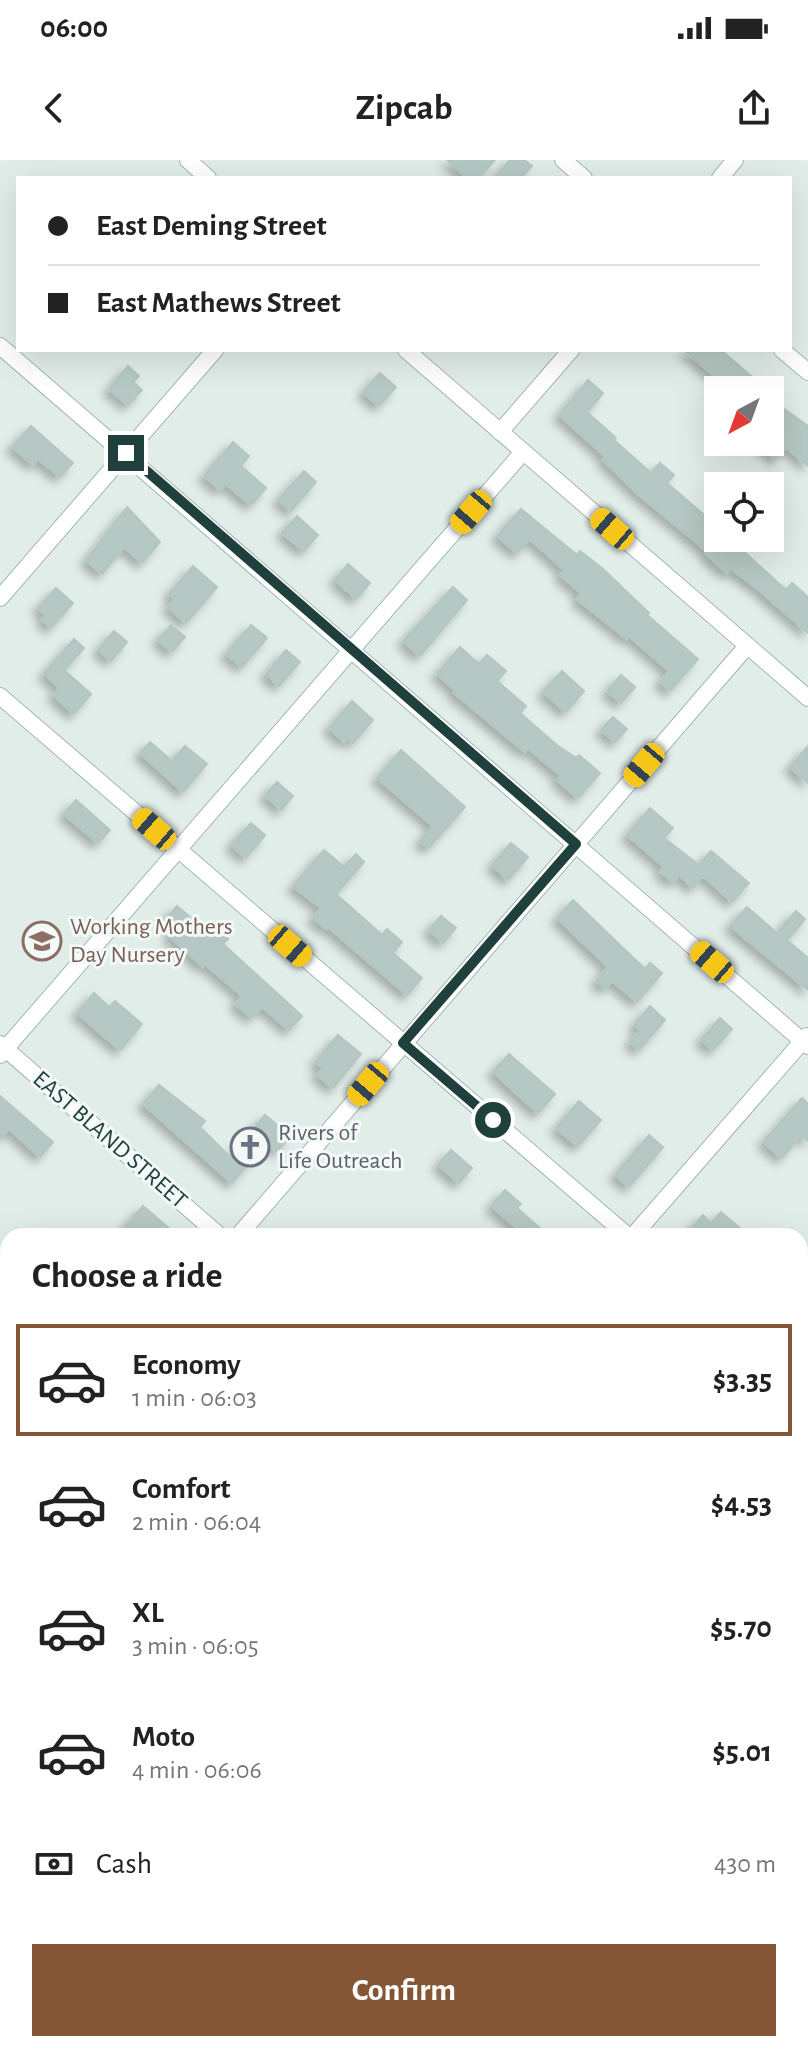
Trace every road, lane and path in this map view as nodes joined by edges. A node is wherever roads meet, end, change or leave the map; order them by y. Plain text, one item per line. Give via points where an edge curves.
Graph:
1 (188, 160) edge
2 (563, 160) edge
3 (735, 160) edge
4 (206, 176) edge
5 (582, 176) edge
6 (722, 176) edge
7 (0, 346) edge
8 (213, 352) edge
9 (408, 352) edge
10 (569, 352) edge
11 (784, 352) edge
12 (808, 372) edge
13 (500, 432) junction
14 (523, 452) junction
15 (126, 453) junction
16 (0, 598) edge
17 (747, 646) junction
18 (351, 649) junction
19 (0, 696) edge
20 (808, 698) edge
21 (576, 844) junction
22 (177, 849) junction
23 (806, 1041) edge
24 (403, 1043) junction
25 (2, 1050) edge
26 (211, 1228) edge
27 (245, 1228) edge
28 (622, 1228) edge
29 (638, 1228) edge

1 - 4 street
2 - 5 street
3 - 6 street
7 - 15 street
8 - 15 street
9 - 13 street
10 - 13 street
11 - 12 street
13 - 14 street
14 - 17 street
14 - 18 street
15 - 16 street
15 - 18 street
17 - 20 street
17 - 21 street
18 - 21 street
18 - 22 street
19 - 22 street
21 - 23 street
21 - 24 street
22 - 24 street
22 - 25 street
23 - 29 street
24 - 27 street
24 - 28 street
25 - 26 street, EAST BLAND STREET

